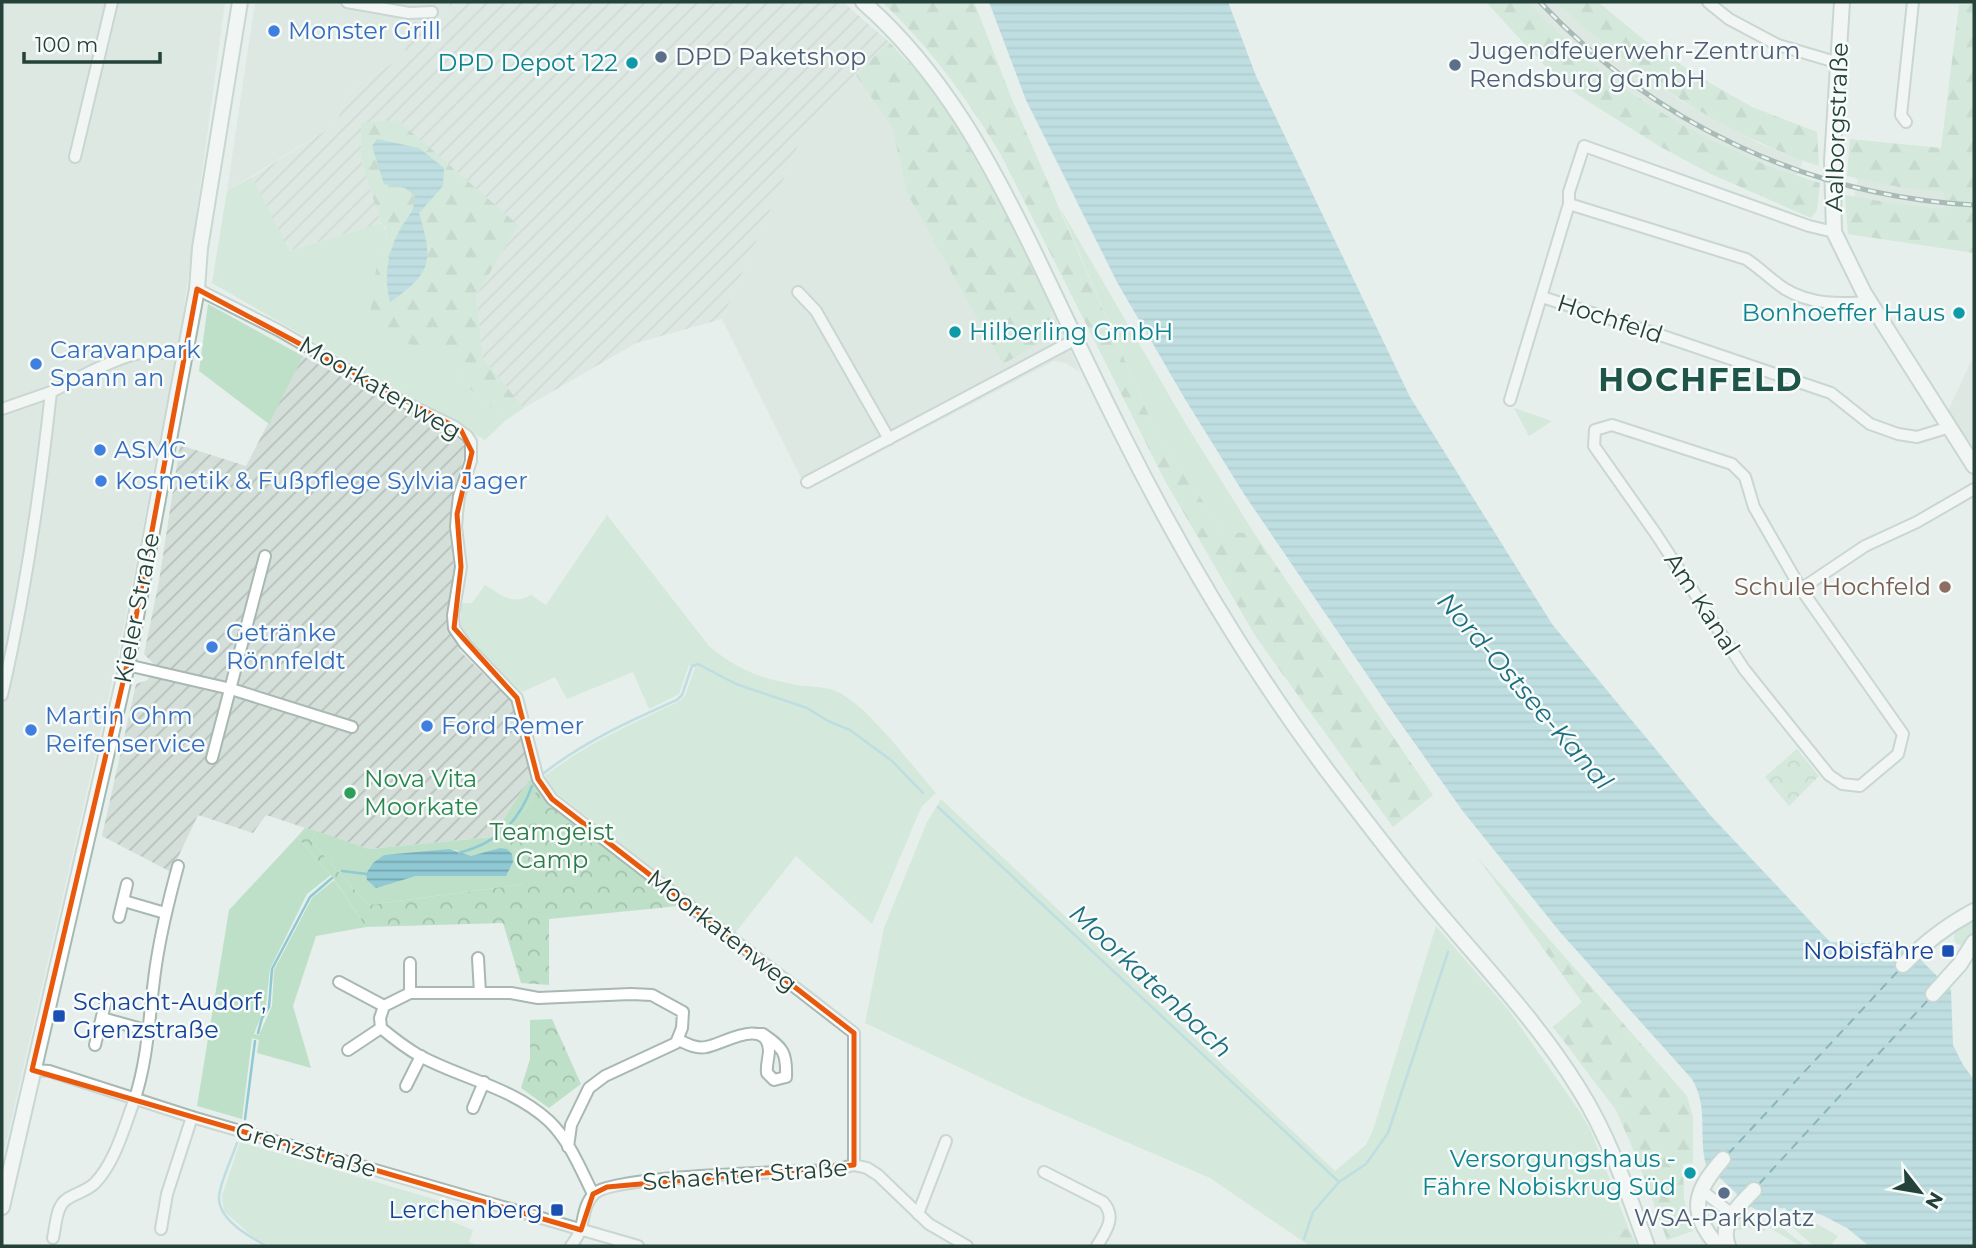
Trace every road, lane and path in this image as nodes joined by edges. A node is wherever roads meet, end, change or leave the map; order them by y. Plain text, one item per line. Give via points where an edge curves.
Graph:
1 (112, 2) edge
2 (240, 2) edge
3 (352, 2) edge
4 (863, 2) edge
5 (1709, 2) edge
6 (1842, 2) edge
7 (1913, 2) edge
8 (432, 12) dead end
9 (1839, 63) junction
10 (1906, 122) dead end
11 (75, 157) dead end
12 (1569, 204) junction
13 (1834, 232) junction
14 (197, 289) junction
15 (798, 292) dead end
16 (1542, 297) junction
17 (1870, 302) junction
18 (1076, 339) junction
19 (185, 356) junction
20 (51, 392) junction
21 (1510, 400) dead end
22 (2, 409) edge
23 (1950, 426) junction
24 (889, 439) junction
25 (1974, 466) edge
26 (807, 482) dead end
27 (1974, 489) edge
28 (265, 556) dead end
29 (1801, 589) junction
30 (127, 664) junction
31 (231, 690) junction
32 (2, 695) edge
33 (352, 727) dead end
34 (212, 758) dead end
35 (178, 866) dead end
36 (127, 884) dead end
37 (124, 901) junction
38 (1974, 911) edge
39 (165, 913) junction
40 (119, 917) dead end
41 (1974, 942) edge
42 (478, 958) dead end
43 (410, 963) dead end
44 (1903, 965) dead end
45 (339, 982) dead end
46 (410, 993) junction
47 (480, 993) junction
48 (1933, 994) dead end
49 (106, 1000) dead end
50 (384, 1006) junction
51 (102, 1018) junction
52 (381, 1028) junction
53 (149, 1031) junction
54 (757, 1034) dead end
55 (679, 1040) junction
56 (95, 1045) dead end
57 (348, 1050) dead end
58 (421, 1056) junction
59 (32, 1070) junction
60 (484, 1082) junction
61 (407, 1086) dead end
62 (134, 1100) junction
63 (473, 1108) dead end
64 (192, 1117) junction
65 (946, 1141) dead end
66 (568, 1147) junction
67 (1723, 1159) dead end
68 (854, 1165) junction
69 (1044, 1172) dead end
70 (1700, 1189) junction
71 (1754, 1190) dead end
72 (593, 1194) junction
73 (2, 1208) edge
74 (918, 1214) junction
75 (1732, 1214) junction
76 (161, 1229) dead end
77 (581, 1230) junction
78 (53, 1238) dead end
79 (571, 1246) edge
80 (638, 1246) edge
81 (967, 1246) edge
82 (1097, 1246) edge
83 (1647, 1246) edge
84 (1718, 1246) edge
85 (1728, 1246) edge

1 - 11 street
2 - 14 main road, Kieler Straße
3 - 8 street via 409,13
4 - 18 main road via 904,41 960,114 986,156
5 - 9 street via 1729,19 1779,45
6 - 9 main road, Aalborgstraße
7 - 10 street via 1901,115
9 - 13 main road, Aalborgstraße via 1832,161
12 - 13 street, Hochfeld via 1584,146
12 - 16 street, Hochfeld
12 - 17 street via 1746,259 1800,296 1840,304
13 - 17 main road, Aalborgstraße
14 - 19 main road, Kieler Straße
14 - 68 street, Moorkatenweg via 467,436 471,461 457,514 461,567 454,628 517,698 538,779 562,808 855,1033
15 - 24 street via 816,311
16 - 21 street, Hochfeld
16 - 23 street, Hochfeld via 1831,393 1870,424 1898,434 1917,437
17 - 23 main road, Aalborgstraße
18 - 24 street
18 - 83 main road via 1186,556 1258,672 1332,778 1508,993 1578,1087 1614,1156
19 - 20 street via 139,353
19 - 30 main road, Kieler Straße
20 - 22 street
20 - 32 street via 24,584
23 - 25 main road, Aalborgstraße
24 - 26 street
27 - 29 street via 1866,546
28 - 31 street
29 - 29 street, Am Kanal via 1903,734 1898,754 1860,786 1842,784 1829,775 1744,669 1594,446 1595,430 1612,425 1732,464 1745,477 1754,508
30 - 31 street
30 - 59 main road, Kieler Straße
31 - 33 street
31 - 34 street
35 - 39 street
36 - 37 street
37 - 39 street
37 - 40 street
38 - 44 main road via 1942,928
39 - 53 street
41 - 48 main road
42 - 47 street
43 - 46 street
45 - 50 street
46 - 47 street
46 - 50 street
47 - 55 street via 538,998 652,995 683,1012
49 - 51 street
50 - 52 street
51 - 53 street
51 - 56 street
52 - 57 street
52 - 58 street
53 - 62 street
54 - 55 street via 706,1048
55 - 66 street via 589,1088 571,1125
58 - 60 street
58 - 61 street
59 - 62 street, Grenzstraße via 49,1071
59 - 73 main road, Kieler Straße
60 - 63 street
60 - 66 street via 515,1096 550,1123
62 - 64 street, Grenzstraße
62 - 78 street via 111,1158 95,1182 59,1208
64 - 76 street via 167,1194
64 - 77 street, Grenzstraße
65 - 74 street
66 - 72 street
67 - 70 main road
68 - 72 street, Schachter Straße via 834,1170 693,1176 607,1186
68 - 74 street, Schachter Straße via 878,1175
69 - 82 street via 1109,1208 1111,1222
70 - 75 street
70 - 84 main road via 1698,1212
71 - 75 main road
72 - 77 street
74 - 81 street, Schachter Straße
75 - 85 main road via 1724,1234
77 - 79 street
77 - 80 street, Grenzstraße

